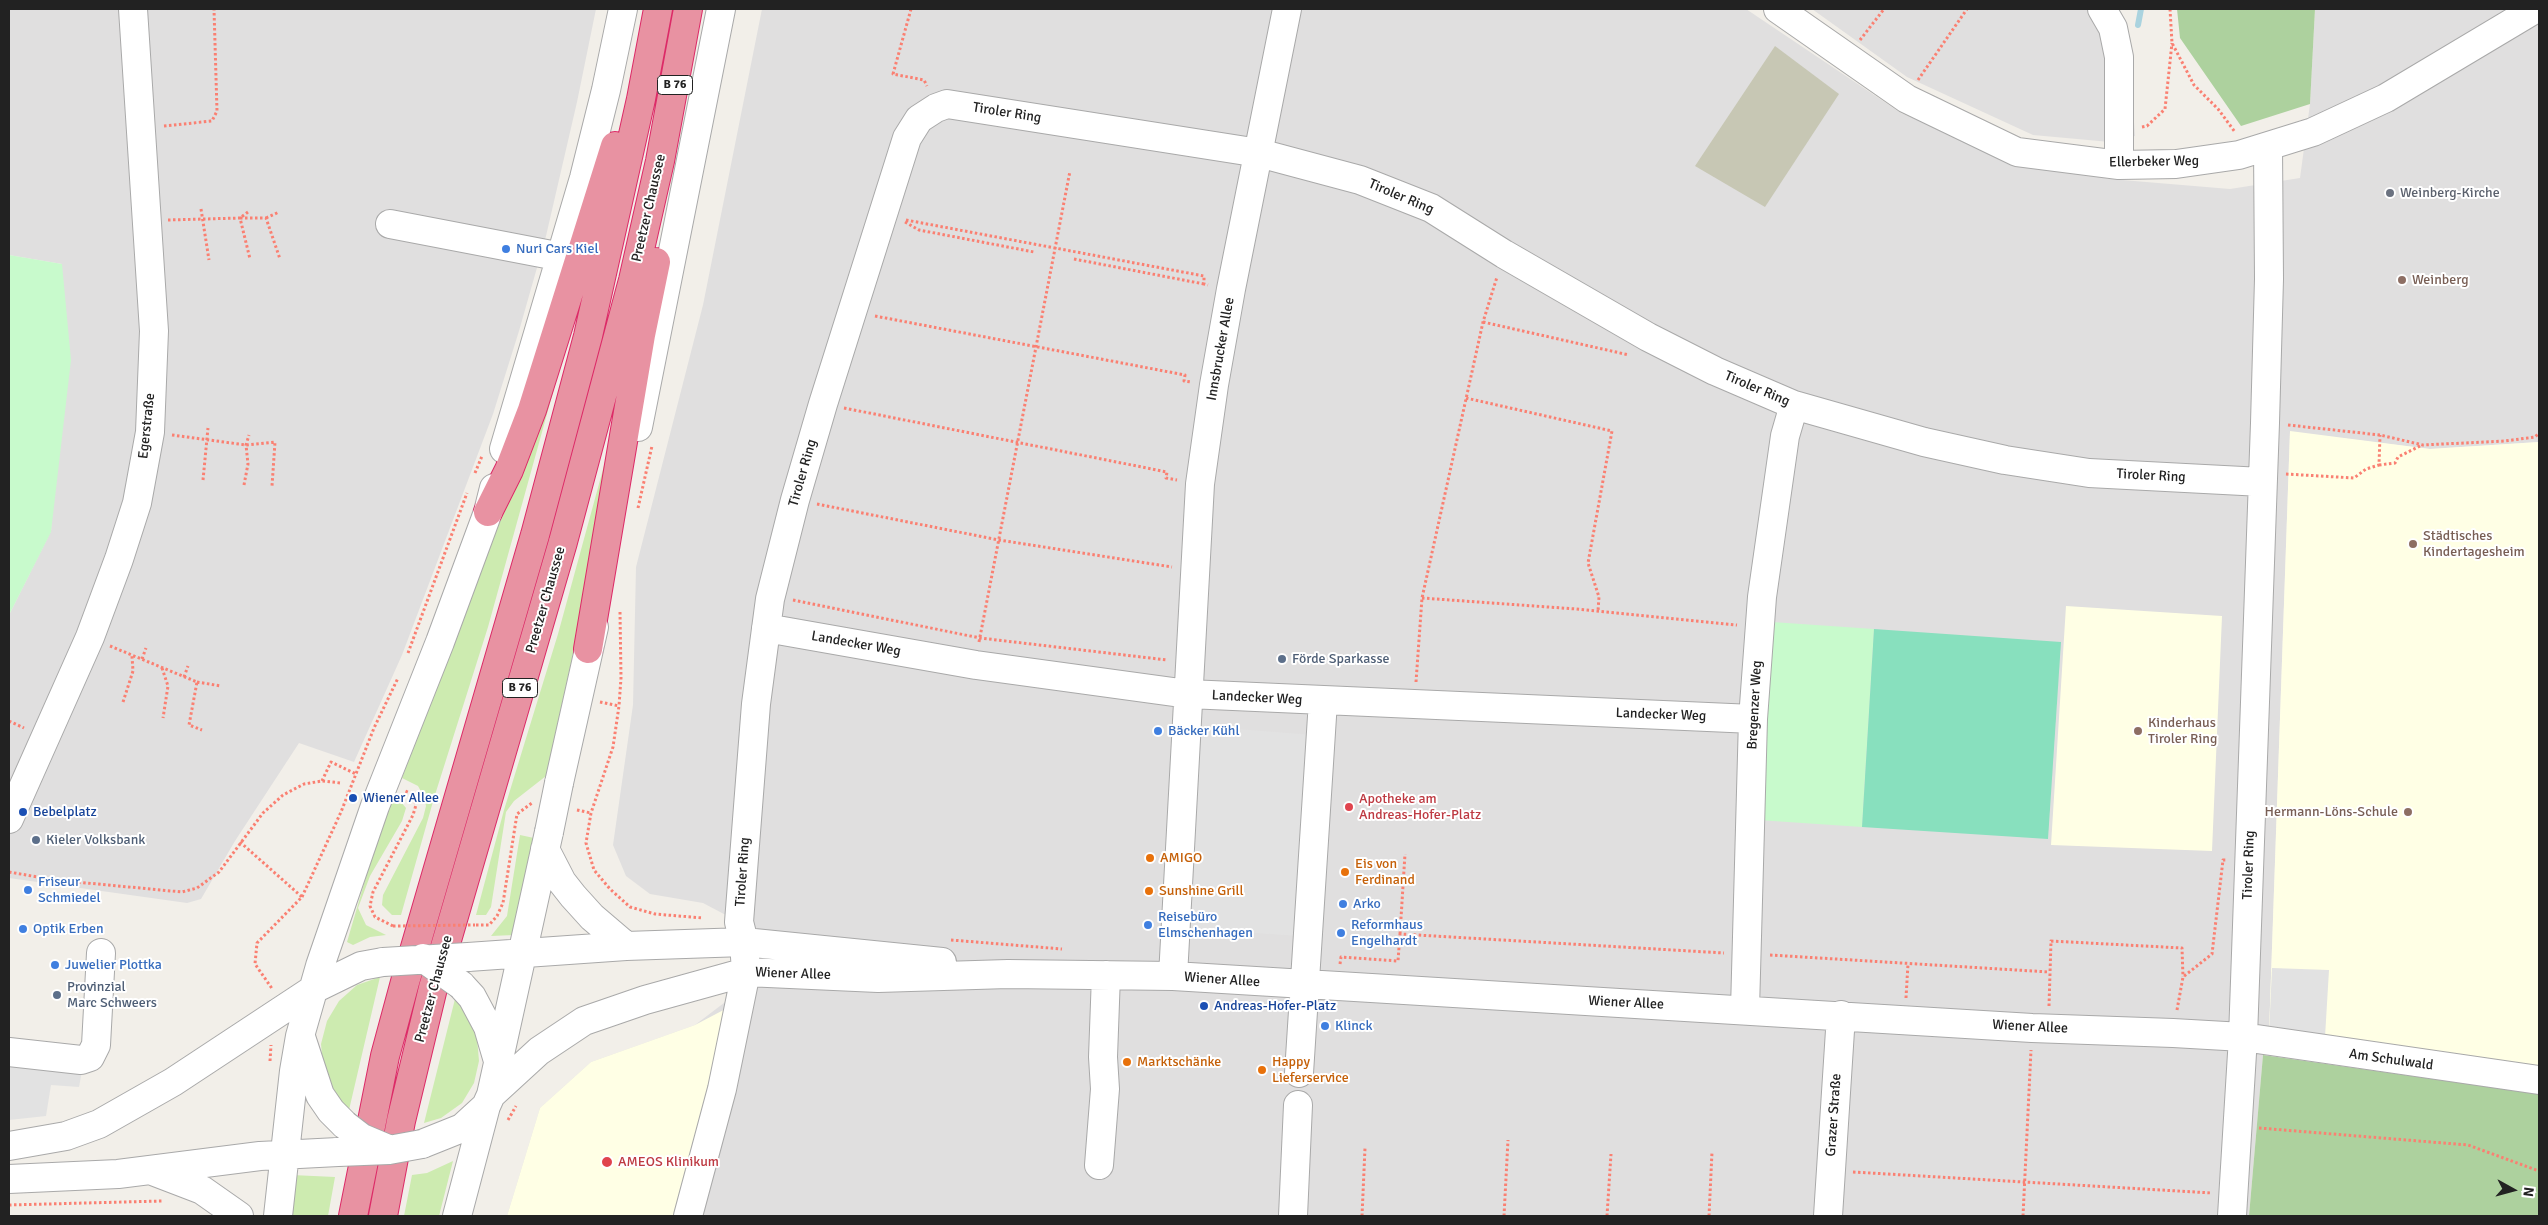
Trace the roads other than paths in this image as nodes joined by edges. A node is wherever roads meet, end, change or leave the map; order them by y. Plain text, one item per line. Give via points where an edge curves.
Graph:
1 (133, 9) edge
2 (623, 9) edge
3 (658, 9) edge
4 (688, 9) edge
5 (721, 9) edge
6 (1287, 9) edge
7 (1778, 9) edge
8 (2102, 9) edge
9 (2535, 9) edge
10 (641, 98) junction
11 (2268, 147) junction
12 (1259, 152) junction
13 (660, 161) junction
14 (2119, 165) junction
15 (390, 224) dead end
16 (562, 257) junction
17 (1794, 404) junction
18 (2263, 477) junction
19 (488, 512) junction
20 (766, 628) junction
21 (588, 649) junction
22 (1188, 694) junction
23 (1322, 701) junction
24 (1753, 719) junction
25 (9, 819) edge
26 (547, 840) junction
27 (744, 942) junction
28 (626, 946) junction
29 (101, 954) dead end
30 (522, 954) junction
31 (423, 958) junction
32 (746, 972) junction
33 (1008, 974) junction
34 (1106, 975) junction
35 (1173, 976) junction
36 (1303, 986) junction
37 (314, 989) junction
38 (1745, 1009) junction
39 (1840, 1015) junction
40 (300, 1036) junction
41 (2243, 1038) junction
42 (9, 1052) edge
43 (498, 1063) junction
44 (1299, 1073) dead end
45 (2539, 1080) edge
46 (489, 1100) junction
47 (1298, 1105) dead end
48 (9, 1146) edge
49 (389, 1150) junction
50 (284, 1154) junction
51 (1099, 1165) dead end
52 (152, 1171) junction
53 (9, 1179) edge
54 (2233, 1206) edge
55 (239, 1216) edge
56 (278, 1216) edge
57 (353, 1216) edge
58 (383, 1216) edge
59 (457, 1216) edge
60 (688, 1216) edge
61 (1293, 1216) edge
62 (1828, 1216) edge

1 - 25 street, Egerstraße via 154,331 150,432 136,503 119,559 90,638
2 - 16 street via 606,90
3 - 10 highway, Preetzer Chaussee / B 76
4 - 13 highway, Preetzer Chaussee / B 76
5 - 21 street via 636,435
6 - 12 street, Innsbrucker Allee
7 - 14 street, Ellerbeker Weg via 1907,100 2017,152
8 - 14 street via 2113,28 2119,56
9 - 11 street, Ellerbeker Weg via 2386,98 2313,132
10 - 19 highway via 611,154 532,410 509,470
10 - 57 highway, Preetzer Chaussee / B 76 via 564,432 385,1056
11 - 14 street, Ellerbeker Weg via 2203,161
11 - 18 street via 2269,278
12 - 17 street, Tiroler Ring via 1360,180 1431,208 1648,337 1715,371
12 - 20 street, Tiroler Ring via 947,104 919,120 907,138 823,404 795,500 770,599
12 - 22 street, Innsbrucker Allee via 1231,289 1200,484
13 - 21 highway via 657,255
13 - 58 highway, Preetzer Chaussee / B 76 via 595,429 433,988 401,1121
15 - 16 street
16 - 19 street via 499,464
17 - 18 street, Tiroler Ring via 1924,442 2005,460 2089,473
17 - 24 street, Bregenzer Weg via 1785,436 1759,629
18 - 41 street, Tiroler Ring
19 - 37 street via 375,806
20 - 22 street, Landecker Weg via 976,664
20 - 27 street, Tiroler Ring via 756,704 739,922
21 - 26 street, bridge
22 - 23 street, Landecker Weg
22 - 35 street
23 - 24 street, Landecker Weg
23 - 36 street
24 - 38 street, Bregenzer Weg
26 - 28 street via 562,882 592,917
26 - 30 street
27 - 28 street, Wiener Allee
27 - 32 street, Tiroler Ring
27 - 33 street, Wiener Allee via 944,962
28 - 30 street, Wiener Allee
29 - 42 street via 96,1045 90,1057 82,1060
30 - 31 street, Wiener Allee, bridge
30 - 43 street
31 - 37 street, Wiener Allee, bridge via 360,966
31 - 43 street, bridge via 461,984 472,997 488,1027
32 - 33 street, Wiener Allee via 878,978
32 - 46 street, Wiener Allee via 584,1021 539,1052
32 - 60 street, Tiroler Ring via 722,1089
33 - 34 street, Wiener Allee
34 - 35 street, Wiener Allee
34 - 51 street via 1105,1089
35 - 36 street, Wiener Allee
36 - 38 street, Wiener Allee
36 - 44 street
37 - 40 street
37 - 48 street, Wiener Allee via 173,1082 99,1124 66,1136
38 - 39 street, Wiener Allee
39 - 41 street, Wiener Allee
39 - 62 street, Grazer Straße
40 - 49 street, bridge via 320,1095 331,1111 362,1138
40 - 50 street
41 - 45 street, Am Schulwald
41 - 54 street, Tiroler Ring
43 - 46 street
46 - 49 street, Wiener Allee, bridge via 462,1128 422,1144
46 - 59 street
47 - 61 street
49 - 50 street, Wiener Allee, bridge
50 - 52 street, Wiener Allee
50 - 56 street
52 - 53 street, Wiener Allee
52 - 55 street via 202,1190

